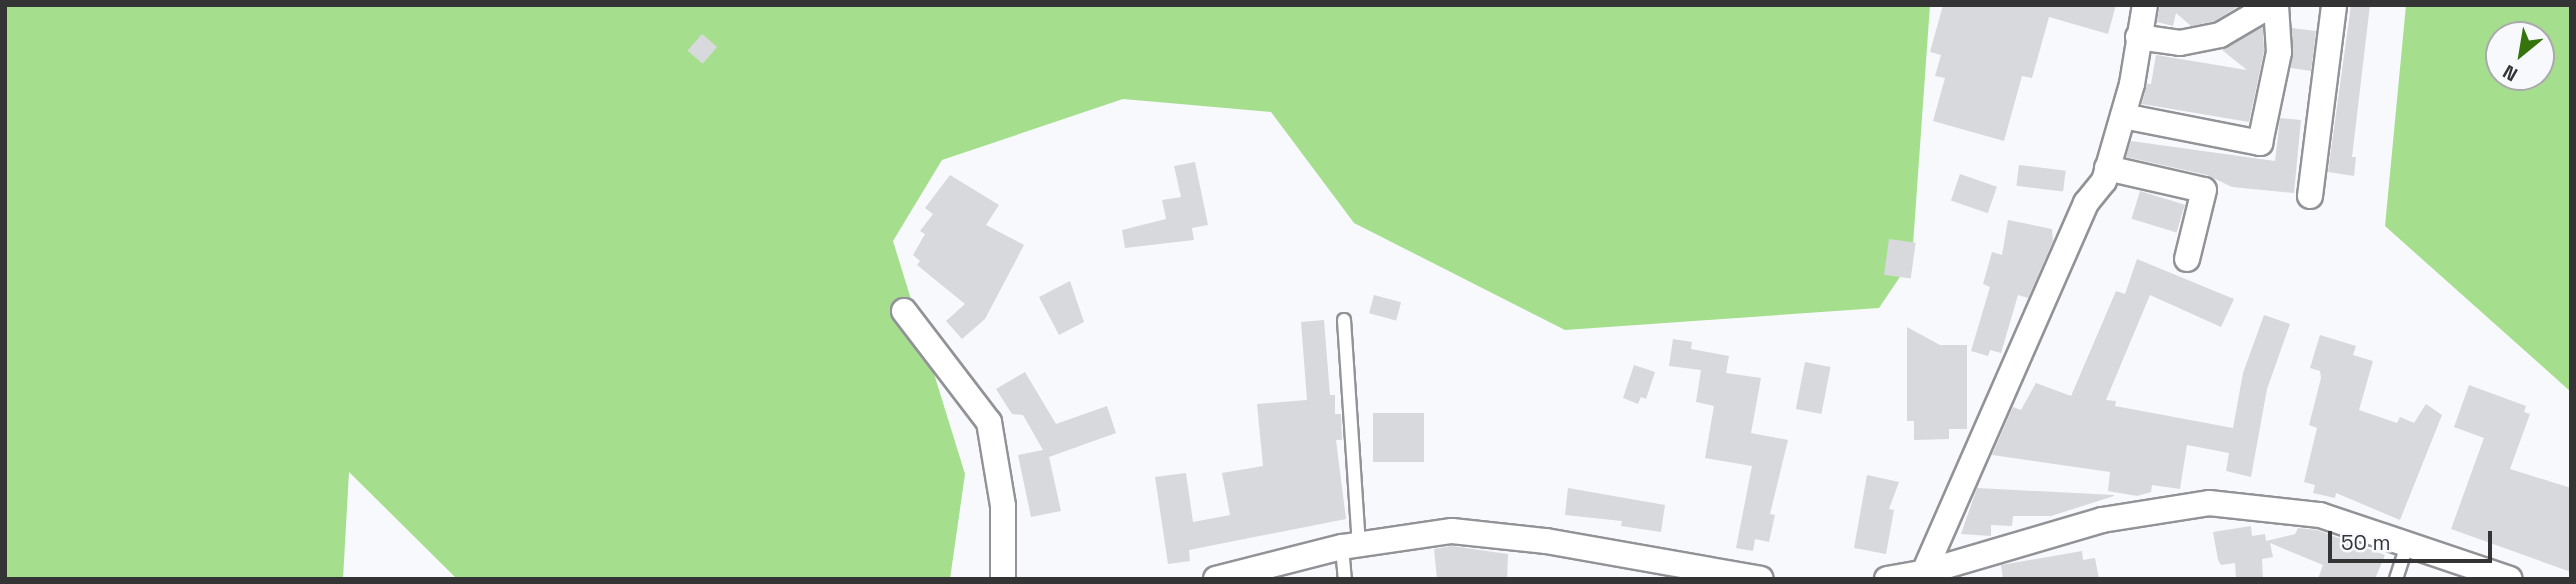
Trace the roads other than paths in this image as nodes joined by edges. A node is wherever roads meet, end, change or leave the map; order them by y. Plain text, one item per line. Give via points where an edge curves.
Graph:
1 (2145, 5) edge
2 (2273, 5) edge
3 (2334, 5) edge
4 (2138, 37) junction
5 (2123, 116) junction
6 (2107, 169) junction
7 (2310, 196) dead end
8 (2188, 258) dead end
9 (904, 311) dead end
10 (1344, 320) dead end
11 (2408, 543) junction
12 (1351, 546) junction
13 (1666, 569) edge
14 (1922, 576) edge
15 (1003, 579) edge
16 (1216, 579) edge
17 (1345, 579) edge
18 (1761, 579) edge
19 (1887, 579) edge
20 (2396, 579) edge
21 (2511, 579) edge

1 - 4 street
2 - 4 street via 2220,35 2180,43
2 - 5 street via 2279,52 2260,143
3 - 7 street
4 - 5 street
5 - 6 street
6 - 8 street via 2204,190
6 - 14 street via 2104,181 2086,203
9 - 15 street via 989,422 1003,506
10 - 12 lane
11 - 14 street via 2320,515 2209,503 2102,520
11 - 20 lane
11 - 21 street
12 - 13 street via 1452,531
12 - 16 street
12 - 17 lane
13 - 18 street
14 - 19 street

